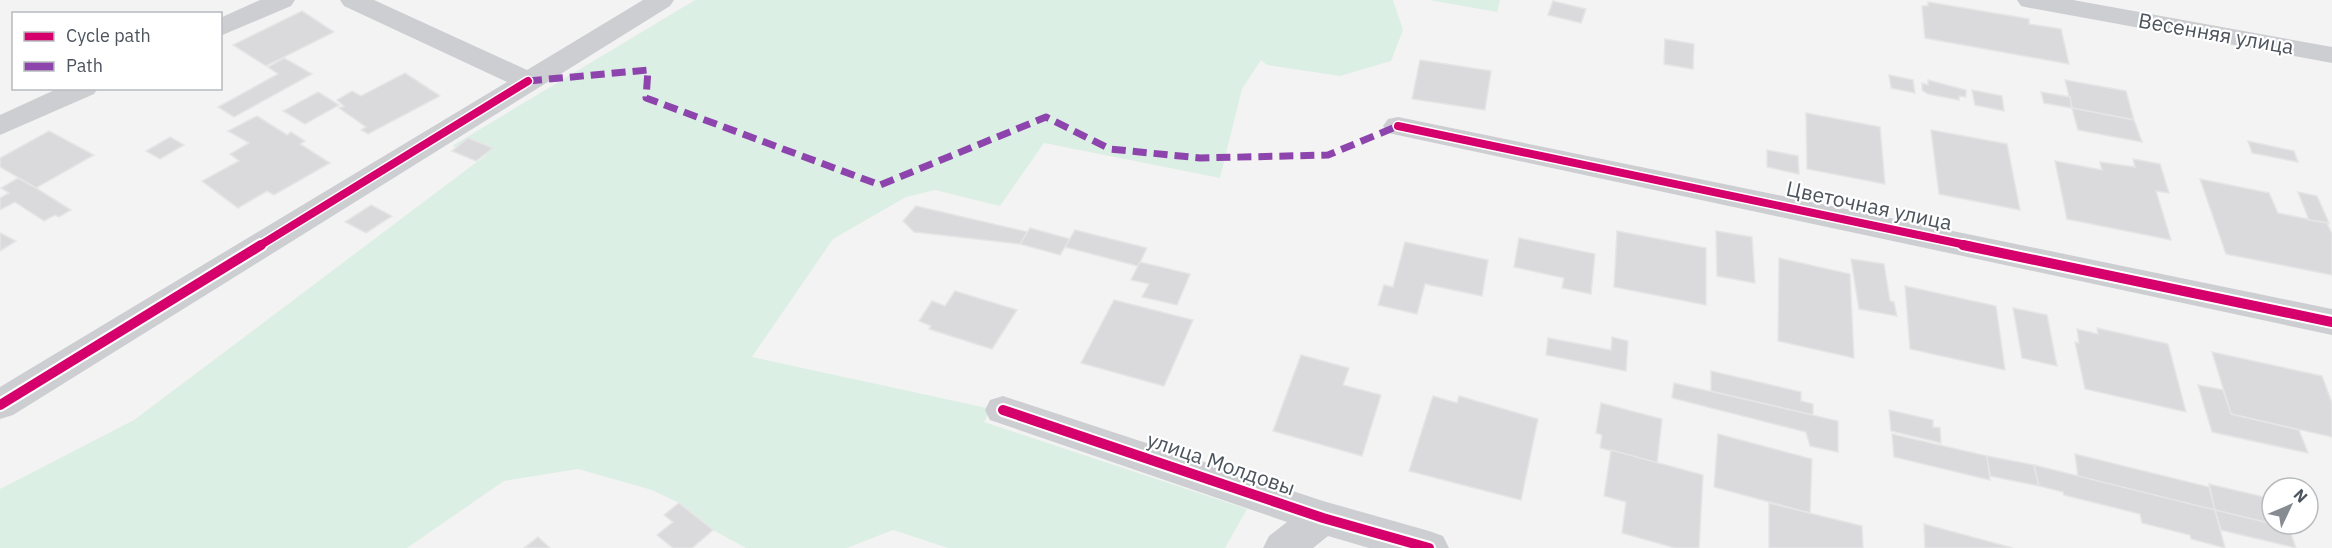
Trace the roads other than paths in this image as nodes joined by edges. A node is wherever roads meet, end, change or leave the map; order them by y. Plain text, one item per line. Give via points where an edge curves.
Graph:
1 (282, 0) edge
2 (353, 0) edge
3 (661, 0) edge
4 (2030, 0) edge
5 (222, 27) edge
6 (2332, 55) edge
7 (528, 81) junction
8 (80, 90) edge
9 (0, 126) edge
10 (1398, 126) dead end
11 (2332, 322) edge
12 (0, 405) edge
13 (1003, 410) dead end
14 (1323, 518) junction
15 (1283, 548) edge
16 (1429, 548) edge

1 - 5 street
2 - 7 street
3 - 7 street
4 - 6 street, Весенняя улица
7 - 12 street
8 - 9 street
10 - 11 street, Цветочная улица
13 - 14 street, улица Молдовы
14 - 15 street
14 - 16 street, улица Молдовы

